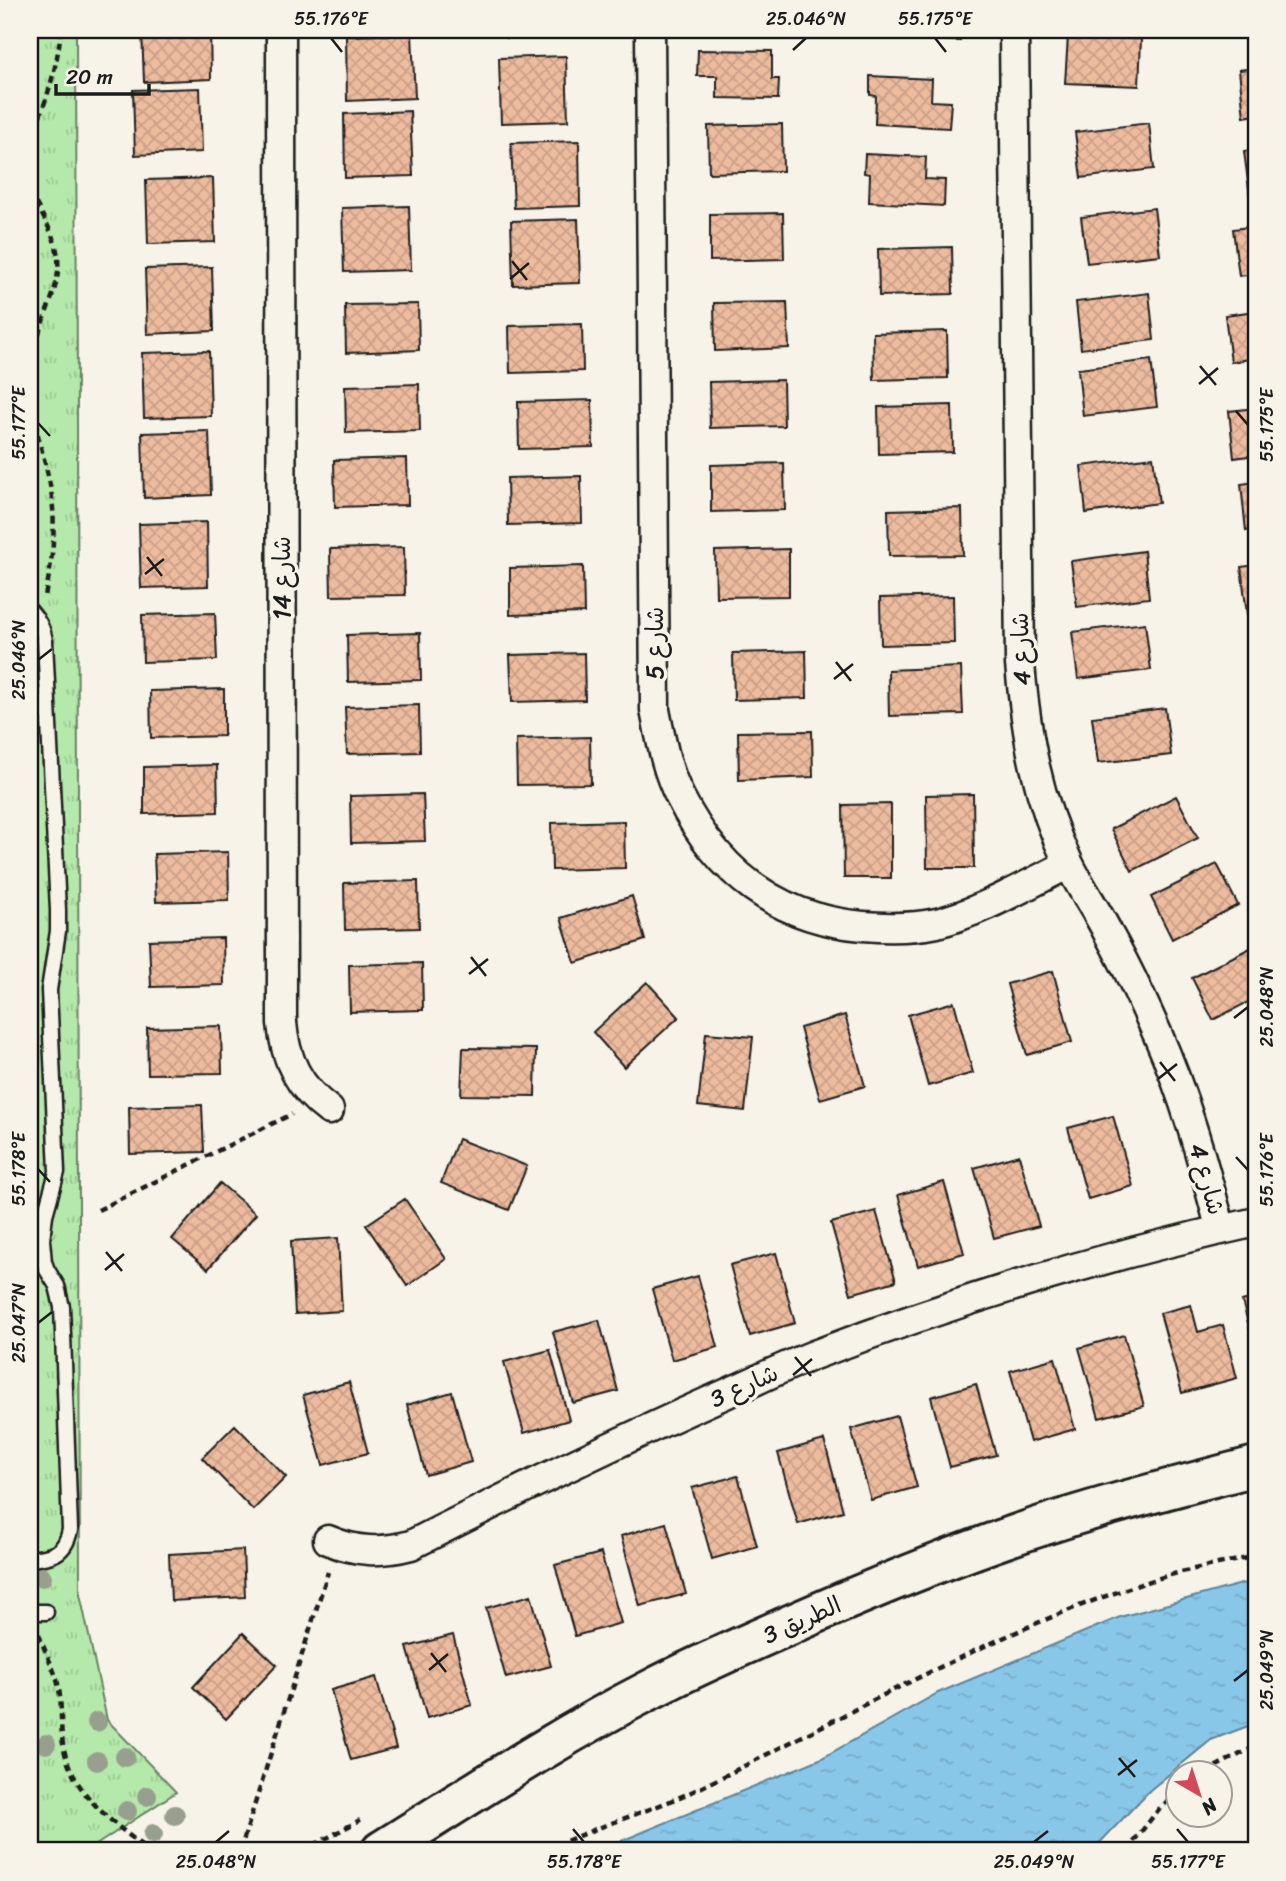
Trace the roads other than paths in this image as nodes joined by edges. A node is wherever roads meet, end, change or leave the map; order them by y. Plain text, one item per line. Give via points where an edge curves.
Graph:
1 (281, 30) edge
2 (650, 30) edge
3 (1014, 30) edge
4 (34, 615) edge
5 (1069, 864) junction
6 (323, 1106) road end
7 (1256, 1222) edge
8 (1221, 1230) junction
9 (1256, 1466) edge
10 (332, 1542) road end
11 (30, 1559) edge
12 (381, 1851) edge

1 - 6 street, شارع 14 via 282,1023 289,1060
2 - 5 street, شارع 5 via 655,710 665,759 679,795 722,859 756,890 797,913 845,925 891,929 938,922
3 - 5 street, شارع 4 via 1020,664 1034,766
4 - 11 lane via 45,641 58,910 49,990 57,1172 44,1215 43,1255 61,1296 70,1530 55,1555
5 - 8 street, شارع 4 via 1158,1035 1198,1142
7 - 8 street, شارع 3
8 - 10 street, شارع 3 via 1012,1286 812,1356 555,1472 411,1545 377,1551
9 - 12 street, 3 الطريق via 1062,1519 846,1600 711,1660 590,1722

